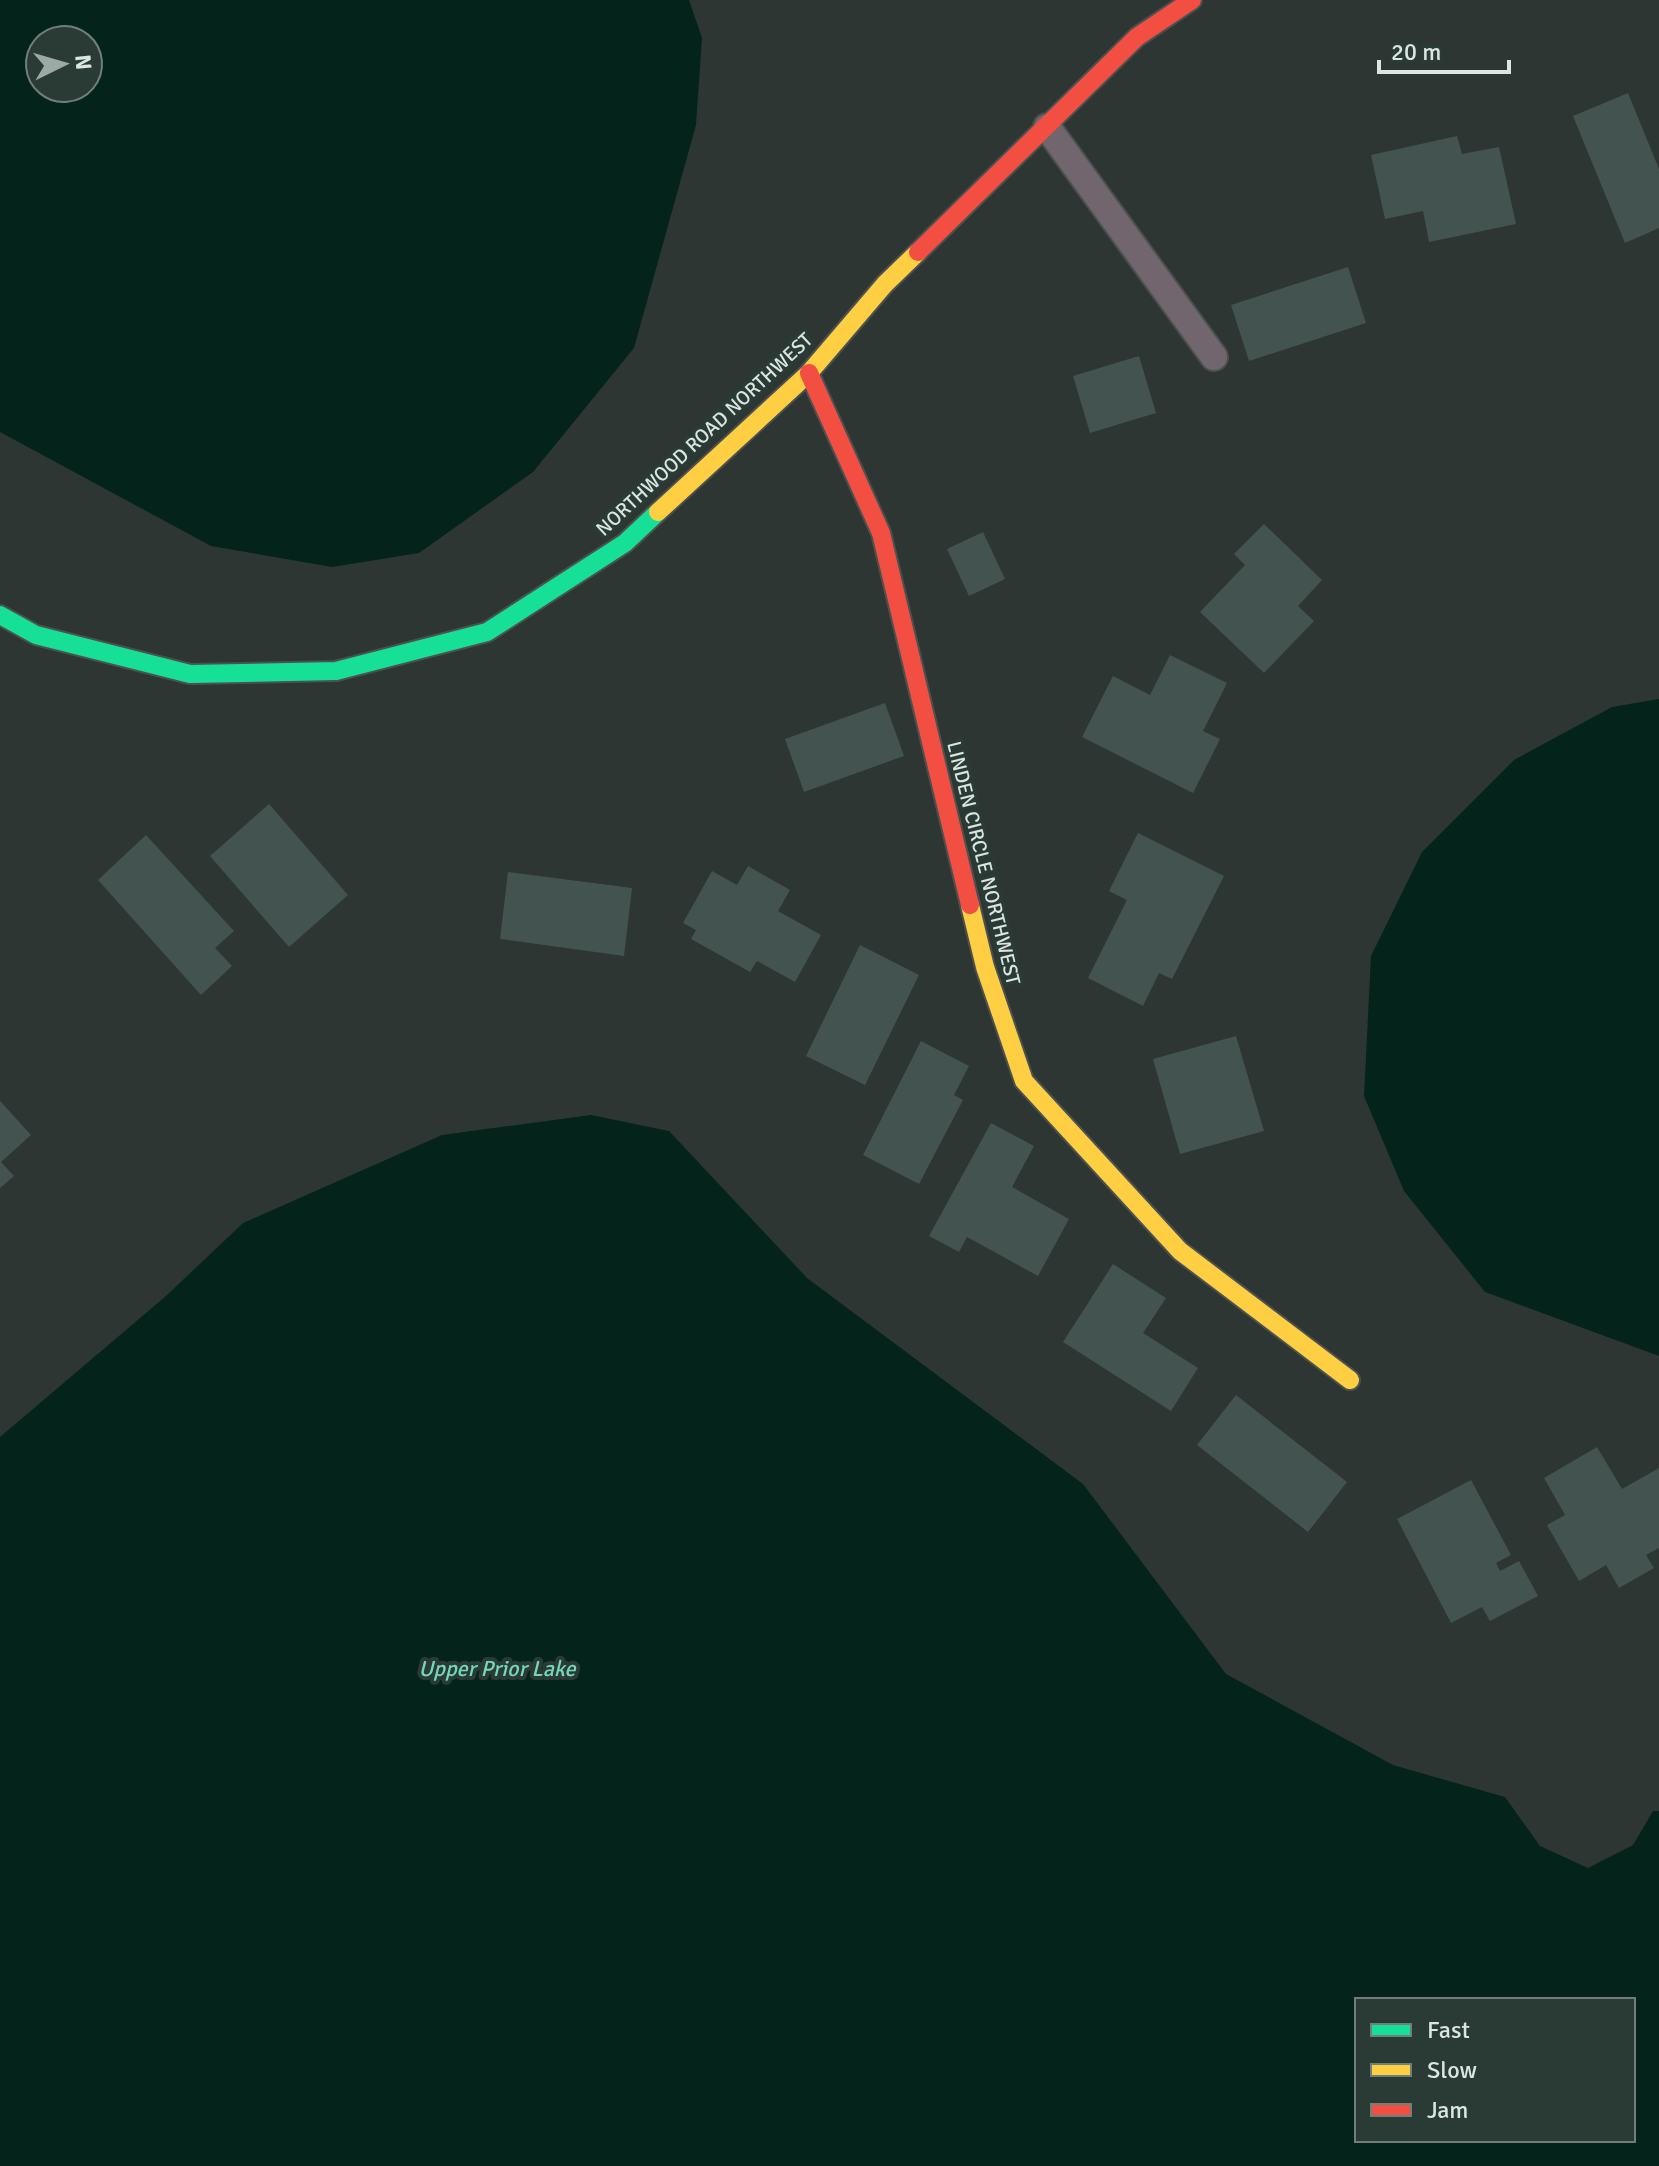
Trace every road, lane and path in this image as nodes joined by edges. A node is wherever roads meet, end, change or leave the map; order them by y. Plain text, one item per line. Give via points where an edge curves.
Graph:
1 (1192, 0) edge
2 (1047, 127) junction
3 (1214, 357) dead end
4 (809, 373) junction
5 (0, 615) edge
6 (1350, 1380) dead end

1 - 2 street, NORTHWOOD ROAD NORTHWEST via 1137,37
2 - 3 lane
2 - 4 street, NORTHWOOD ROAD NORTHWEST via 885,284
4 - 5 street, NORTHWOOD ROAD NORTHWEST via 625,543 487,632 336,671 190,674 36,635
4 - 6 street, LINDEN CIRCLE NORTHWEST via 881,533 985,967 1024,1081 1180,1251

